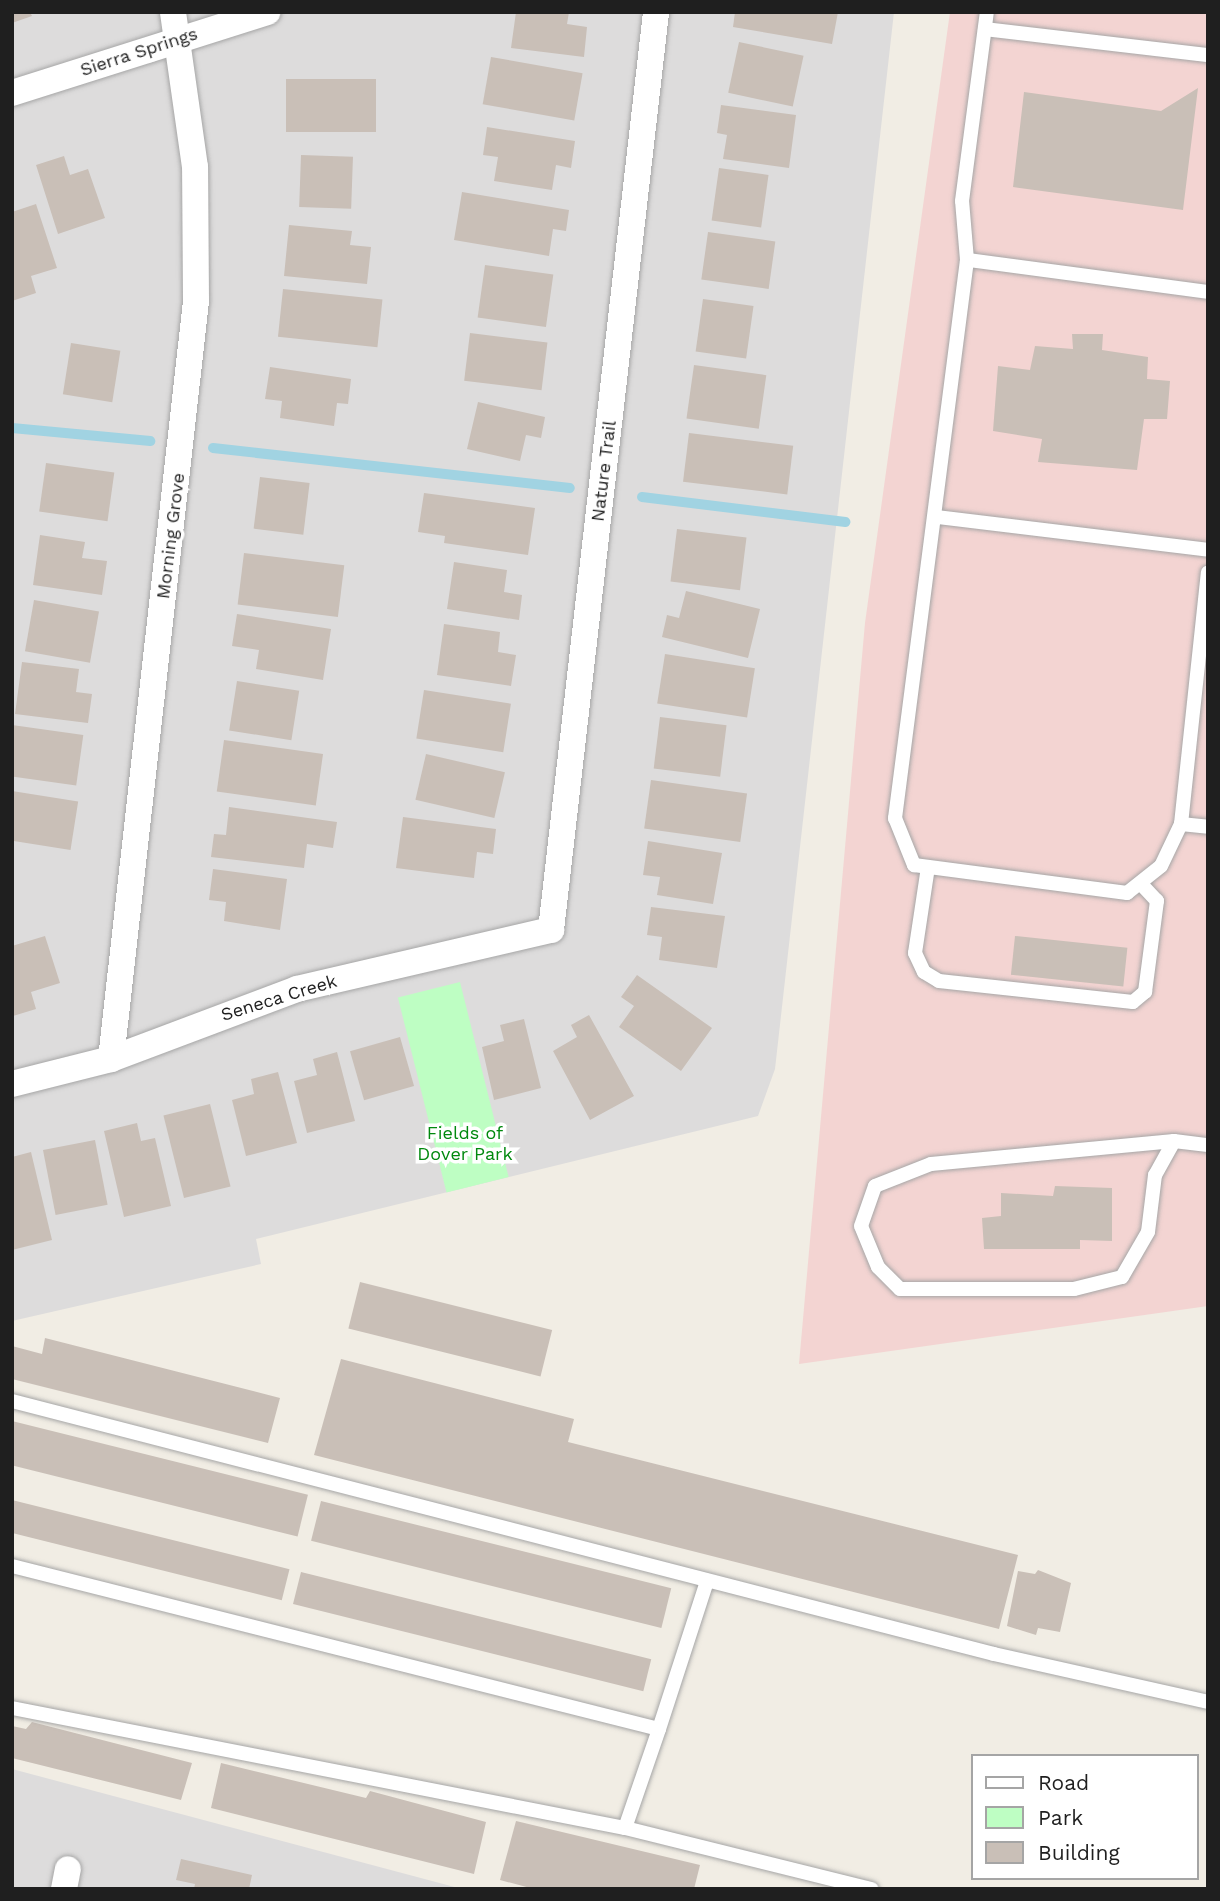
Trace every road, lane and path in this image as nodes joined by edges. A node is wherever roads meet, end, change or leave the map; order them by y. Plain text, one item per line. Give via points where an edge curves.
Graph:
1 (173, 12) edge
2 (267, 12) edge
3 (656, 12) edge
4 (987, 12) edge
5 (985, 29) junction
6 (180, 38) junction
7 (1208, 55) edge
8 (12, 93) edge
9 (967, 260) junction
10 (1208, 292) edge
11 (937, 517) junction
12 (1208, 550) edge
13 (1208, 572) edge
14 (1181, 824) junction
15 (1208, 827) edge
16 (928, 867) junction
17 (1142, 884) junction
18 (551, 930) joint
19 (111, 1059) junction
20 (12, 1084) edge
21 (1174, 1141) junction
22 (1208, 1145) edge
23 (12, 1401) edge
24 (12, 1566) edge
25 (707, 1581) junction
26 (1208, 1702) edge
27 (12, 1708) edge
28 (659, 1729) junction
29 (625, 1828) junction
30 (872, 1889) edge

1 - 6 street, Morning Grove
2 - 6 street, Sierra Springs
3 - 18 street, Nature Trail
4 - 5 lane
5 - 7 lane
5 - 9 lane via 962,201
6 - 8 street, Sierra Springs
6 - 19 street, Morning Grove via 195,167 196,301
9 - 10 lane
9 - 11 lane
11 - 12 lane
11 - 16 lane via 895,818 914,865
13 - 14 lane
14 - 15 lane
14 - 17 lane via 1161,866
16 - 17 lane via 1127,893
16 - 17 lane via 915,953 924,972 939,981 1133,1002 1145,992 1157,901
18 - 19 street, Seneca Creek via 297,989
19 - 20 street, Seneca Creek
21 - 21 lane via 1155,1175 1148,1232 1122,1277 1074,1289 900,1289 878,1267 862,1226 875,1186 931,1164
21 - 22 lane
23 - 25 lane
24 - 28 lane
25 - 26 lane
25 - 28 lane
27 - 29 lane
28 - 29 lane
29 - 30 lane

